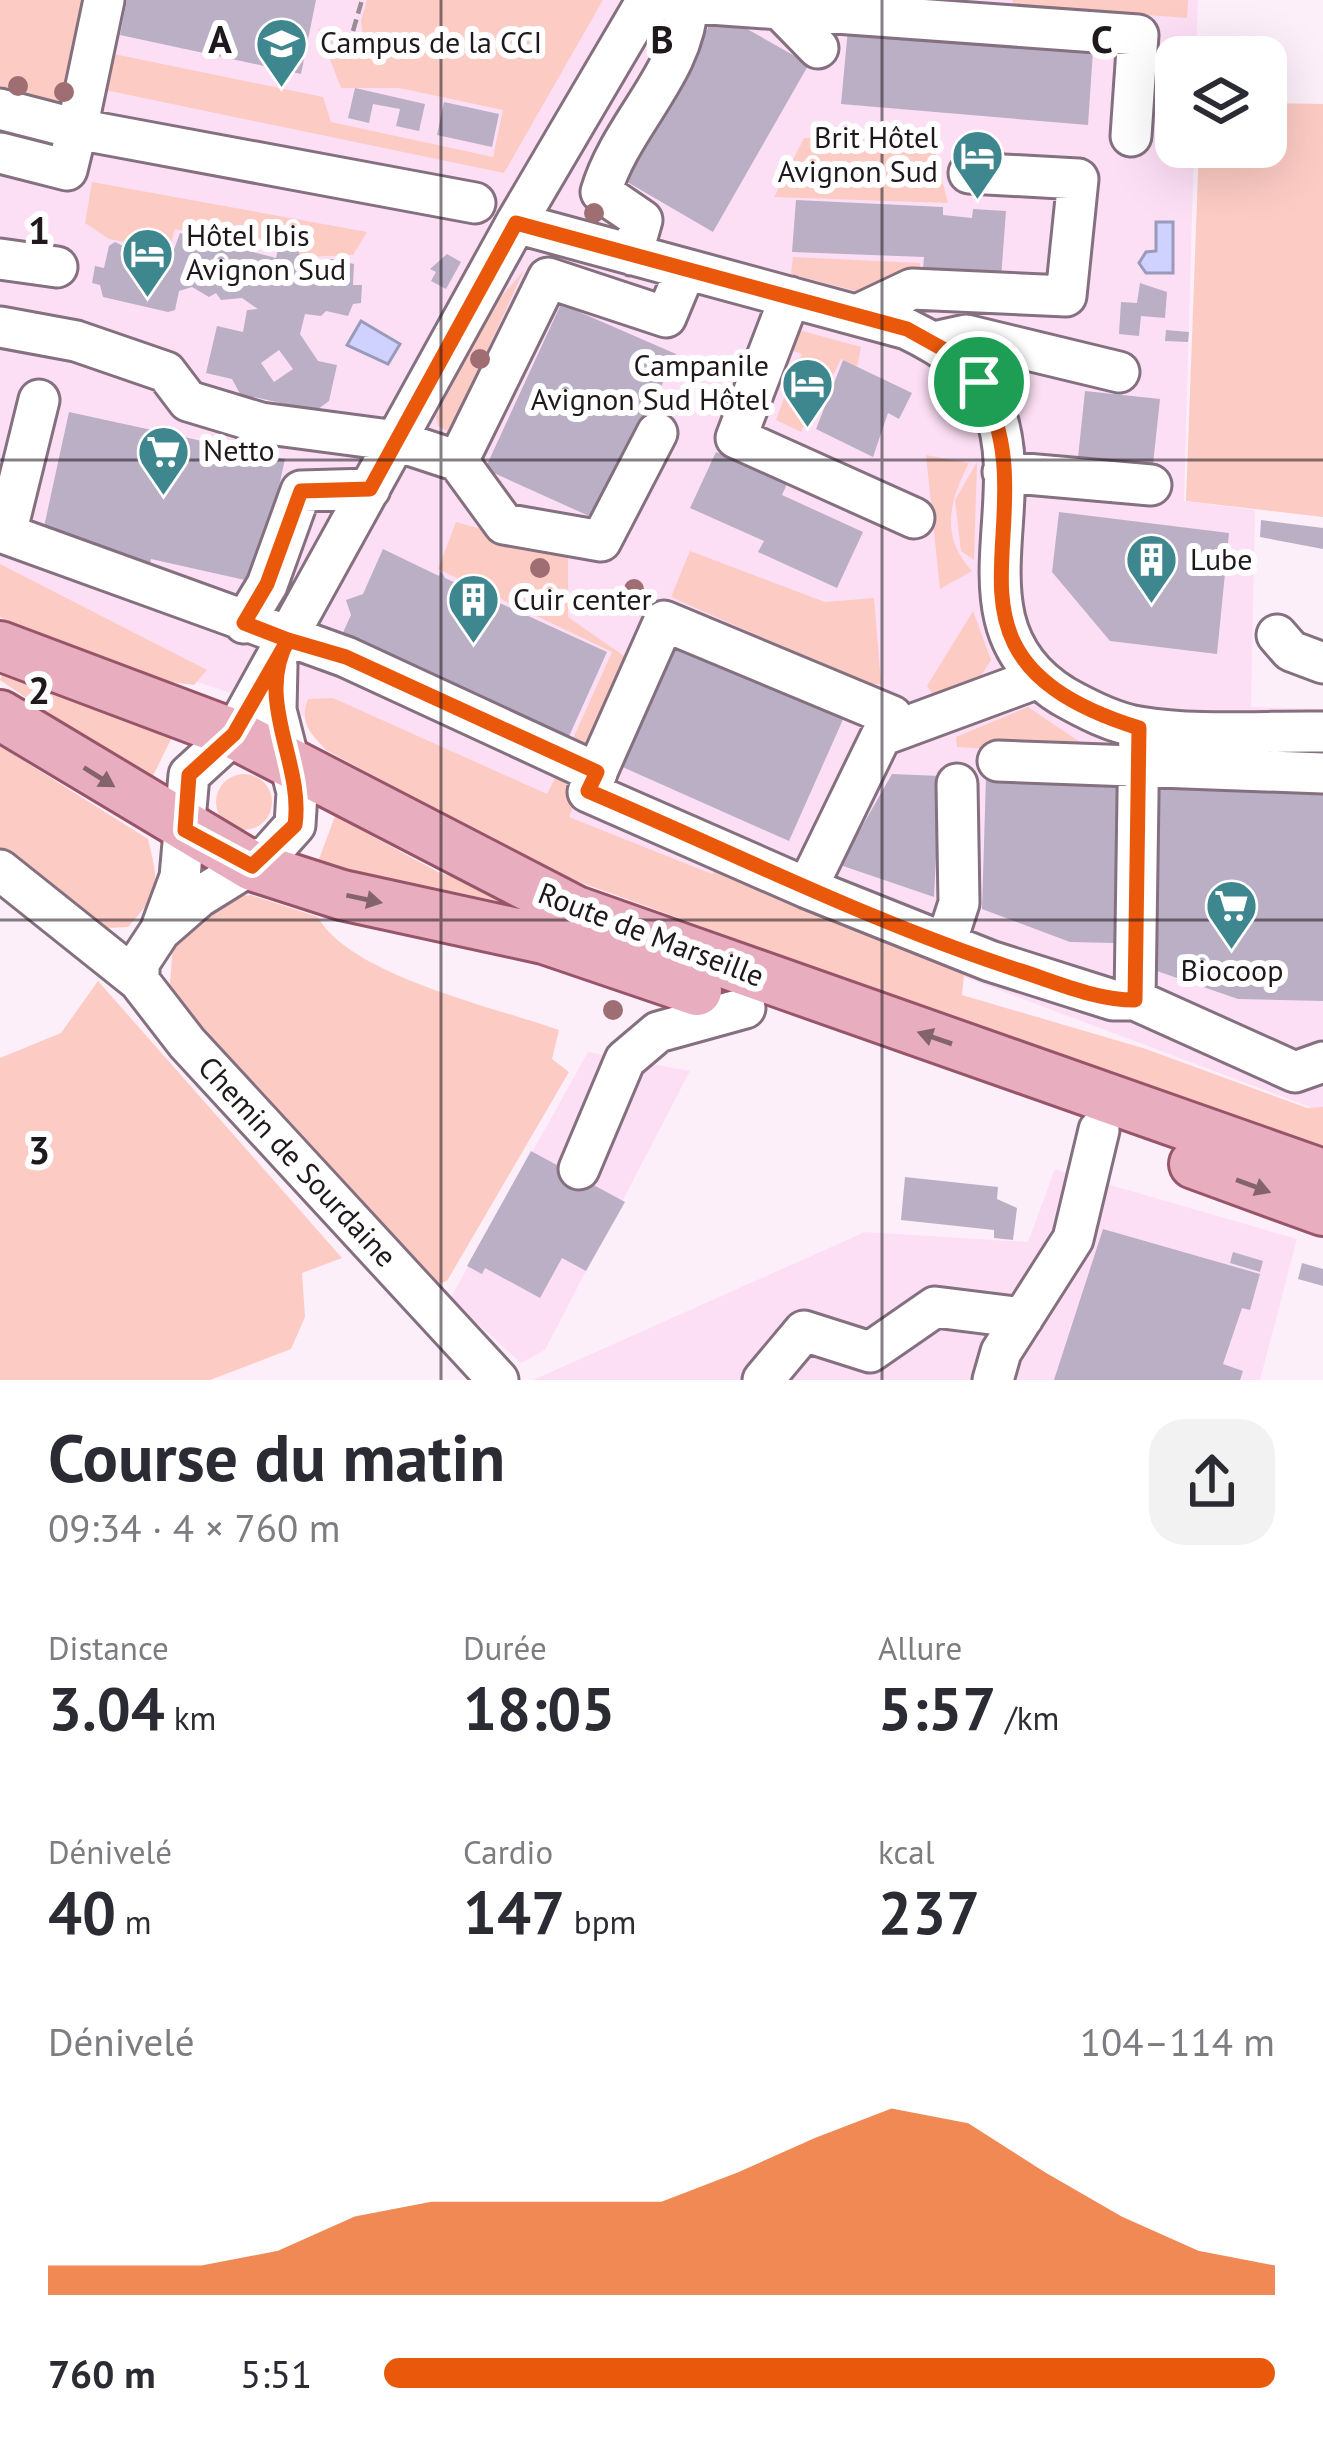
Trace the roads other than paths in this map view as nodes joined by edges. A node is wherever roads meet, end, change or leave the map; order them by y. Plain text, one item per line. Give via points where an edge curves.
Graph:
1 (104, 0) edge
2 (651, 0) edge
3 (688, 2) edge
4 (779, 8) junction
5 (818, 48) dead end
6 (0, 109) edge
7 (77, 129) junction
8 (1131, 136) dead end
9 (0, 153) edge
10 (969, 173) dead end
11 (475, 203) dead end
12 (516, 223) junction
13 (632, 255) junction
14 (0, 259) edge
15 (57, 267) dead end
16 (686, 269) junction
17 (790, 297) junction
18 (857, 315) junction
19 (0, 327) edge
20 (934, 342) junction
21 (1119, 372) dead end
22 (39, 400) dead end
23 (656, 433) dead end
24 (397, 441) junction
25 (458, 461) junction
26 (1003, 472) junction
27 (1151, 485) dead end
28 (370, 489) junction
29 (914, 518) dead end
30 (244, 623) junction
31 (1276, 635) dead end
32 (0, 646) edge
33 (283, 650) junction
34 (1323, 663) edge
35 (1038, 678) junction
36 (178, 714) junction
37 (0, 715) edge
38 (892, 715) junction
39 (1323, 732) edge
40 (234, 734) junction
41 (1138, 747) junction
42 (291, 761) junction
43 (998, 761) dead end
44 (597, 772) junction
45 (1323, 773) edge
46 (957, 784) dead end
47 (185, 830) junction
48 (252, 866) junction
49 (0, 870) edge
50 (807, 888) junction
51 (160, 931) junction
52 (946, 944) junction
53 (140, 981) junction
54 (1135, 1000) junction
55 (745, 1007) junction
56 (1320, 1067) edge
57 (1100, 1130) junction
58 (579, 1169) dead end
59 (1323, 1174) edge
60 (1323, 1211) edge
61 (1023, 1318) junction
62 (498, 1380) edge
63 (763, 1380) edge
64 (993, 1380) edge

1 - 7 street
2 - 3 street
2 - 12 street
3 - 4 street
3 - 13 street via 687,37 609,165 601,192 642,220
4 - 5 street
4 - 8 street via 1138,35
6 - 7 street
7 - 9 street via 67,170
7 - 11 street
10 - 18 street via 1078,179 1066,296 913,289
12 - 13 street
12 - 24 street
13 - 16 street
14 - 15 street
16 - 17 street
16 - 25 street via 667,317 548,278
17 - 18 street
17 - 29 street via 736,438
18 - 20 street
19 - 24 street via 76,341 166,372 188,401 261,423
20 - 21 street via 966,335
20 - 26 street via 961,359 992,406
22 - 30 street via 6,534
23 - 25 street via 601,541 504,524
24 - 25 street
24 - 28 street
26 - 27 street
26 - 35 street via 1001,608
28 - 30 street via 301,491
28 - 33 street
30 - 33 street
31 - 34 street via 1291,652
32 - 36 main road, Route de Marseille
33 - 36 street via 217,703
33 - 40 street
33 - 42 street via 276,710
33 - 44 street via 346,657
35 - 38 street
35 - 41 street
36 - 40 main road, Route de Marseille
37 -> 47 main road, Route de Marseille
38 - 44 street via 664,621
38 - 50 street
39 - 41 street
40 - 42 main road, Route de Marseille
40 - 47 street via 189,775
41 - 43 street
41 - 45 street
41 - 54 street
42 - 48 street via 295,825
59 -> 42 main road, Route de Marseille via 576,911
44 - 50 street via 588,791
46 - 52 street via 959,903
47 - 48 main road, Route de Marseille
47 - 51 street via 180,877
48 - 51 street
48 -> 55 main road, Route de Marseille via 342,895 544,939
49 - 53 street, Chemin de Sourdaine
50 - 52 street
51 - 53 street via 140,963
52 - 54 street via 1113,1000
53 - 62 street, Chemin de Sourdaine via 187,1043
54 - 56 street via 1295,1072
55 - 57 main road, Route de Marseille
55 - 58 street via 658,1032 625,1060
57 -> 60 main road, Route de Marseille
57 - 61 street via 1073,1239
61 - 63 street via 935,1307 870,1352 804,1331
61 - 64 street

